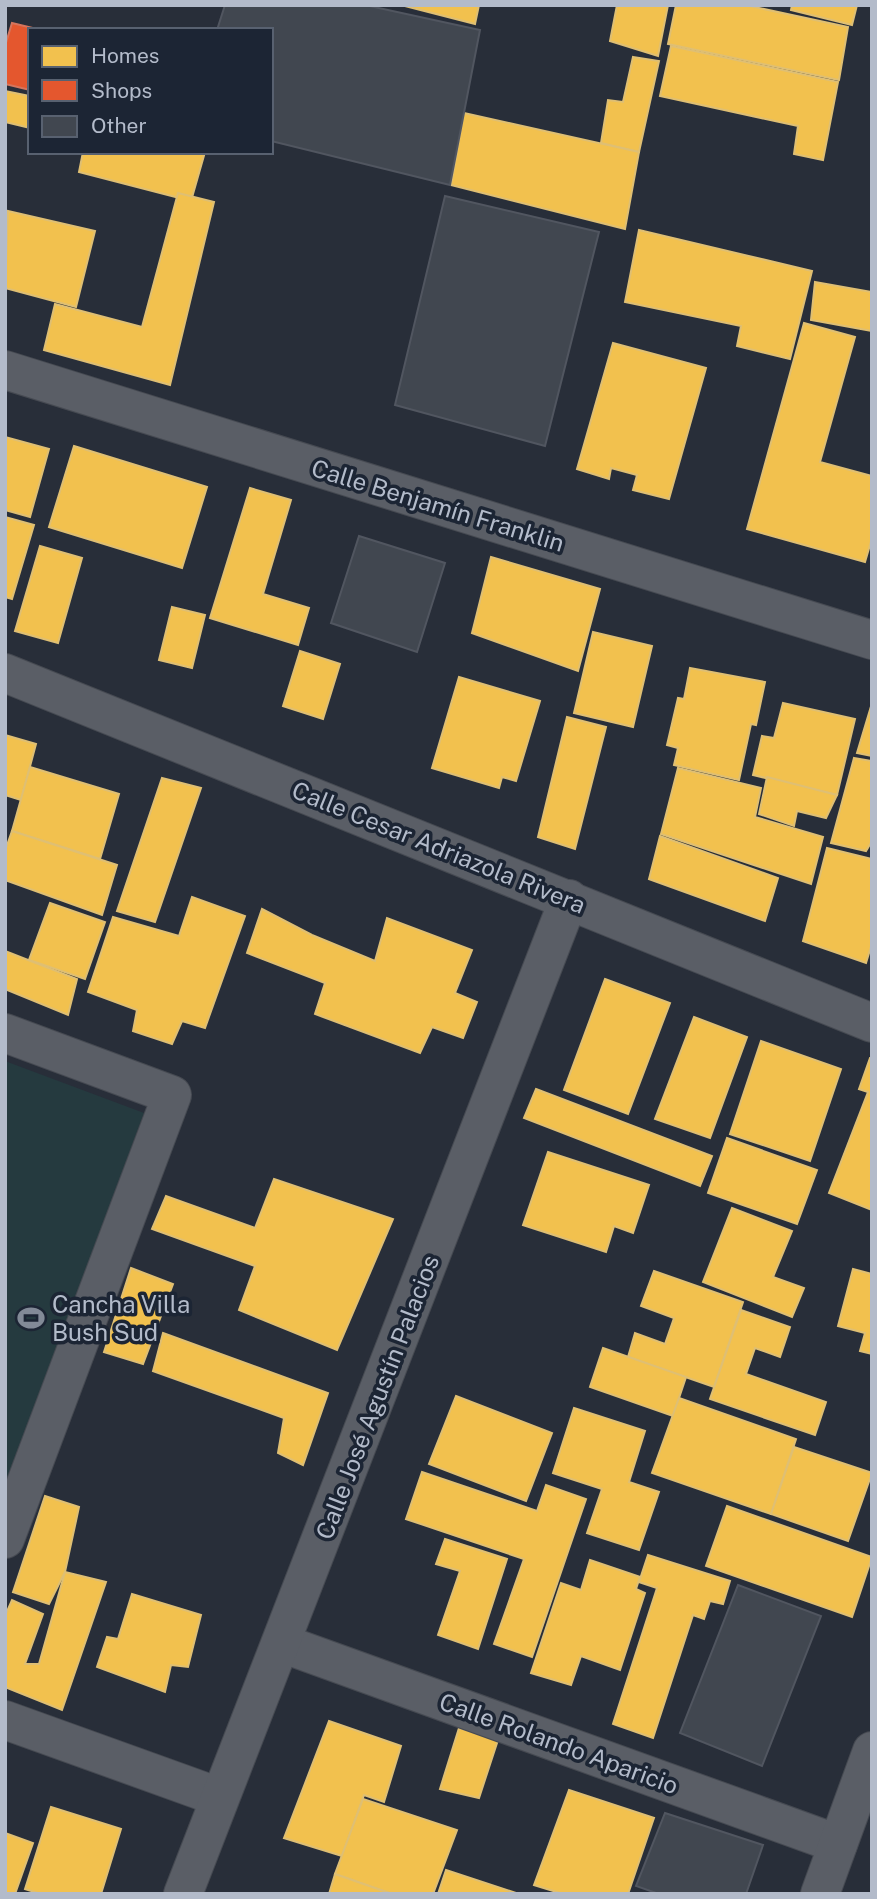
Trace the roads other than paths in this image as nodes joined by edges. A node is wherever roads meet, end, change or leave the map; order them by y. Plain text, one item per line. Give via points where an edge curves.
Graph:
1 (5, 370) edge
2 (872, 640) edge
3 (5, 673) edge
4 (569, 899) junction
5 (872, 1023) edge
6 (5, 1033) edge
7 (5, 1539) edge
8 (281, 1643) junction
9 (5, 1720) edge
10 (872, 1751) edge
11 (219, 1797) junction
12 (838, 1844) junction
13 (183, 1894) edge
14 (820, 1894) edge

1 - 2 street, Calle Benjamín Franklin
3 - 4 street, Calle Cesar Adriazola Rivera
4 - 5 street, Calle Cesar Adriazola Rivera
4 - 8 street, Calle José Agustín Palacios
6 - 7 street via 172,1095
8 - 11 street, Calle José Agustín Palacios
8 - 12 street, Calle Rolando Aparicio
9 - 11 street
10 - 12 street
11 - 13 street, Calle José Agustín Palacios
12 - 14 street

